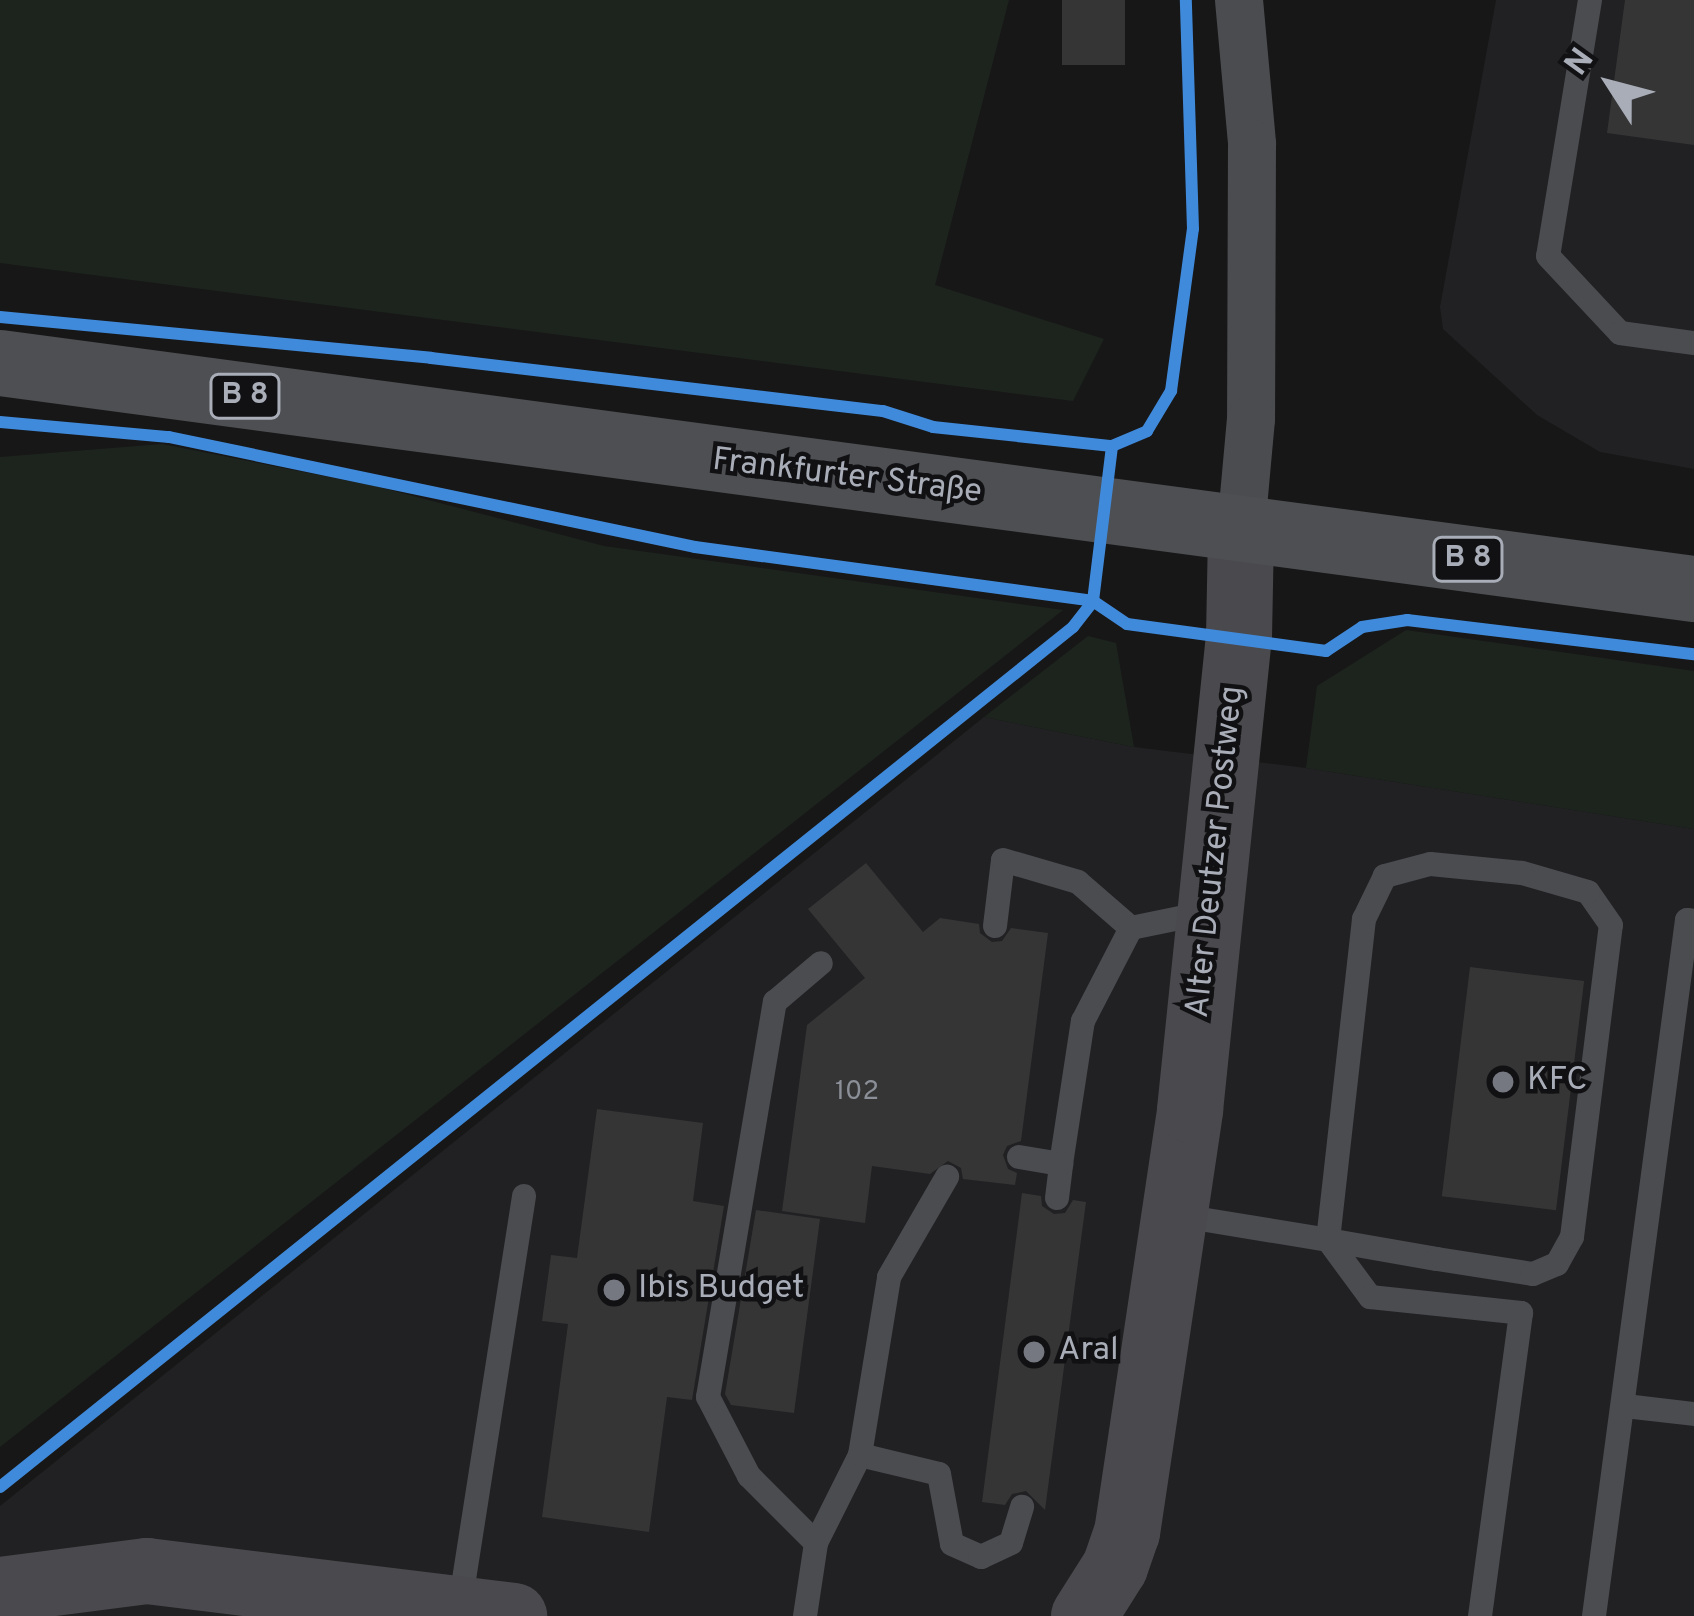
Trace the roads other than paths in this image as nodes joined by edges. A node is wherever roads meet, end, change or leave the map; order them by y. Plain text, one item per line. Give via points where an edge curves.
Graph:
1 (1239, 0) edge
2 (1589, 0) edge
3 (1694, 343) edge
4 (0, 363) edge
5 (1241, 529) junction
6 (1694, 589) edge
7 (1214, 912) junction
8 (1694, 921) edge
9 (995, 926) dead end
10 (1131, 928) junction
11 (820, 963) dead end
12 (1019, 1156) dead end
13 (1061, 1164) junction
14 (947, 1177) dead end
15 (524, 1196) dead end
16 (1057, 1198) dead end
17 (1174, 1214) junction
18 (1328, 1240) junction
19 (1625, 1406) junction
20 (1694, 1414) edge
21 (860, 1455) junction
22 (1022, 1508) dead end
23 (816, 1543) junction
24 (0, 1590) edge
25 (1100, 1611) edge
26 (487, 1612) edge
27 (805, 1616) edge
28 (1480, 1616) edge
29 (1594, 1616) edge

1 - 5 street, Alter Deutzer Postweg via 1252,144 1251,419
2 - 3 lane via 1548,256 1620,333
4 - 5 main road, Frankfurter Straße / B 8
5 - 6 main road, Frankfurter Straße / B 8
5 - 7 street, Alter Deutzer Postweg
7 - 10 lane
7 - 17 street, Alter Deutzer Postweg
8 - 19 lane via 1687,920
9 - 10 lane via 1003,860 1078,882
10 - 13 lane via 1083,1021
11 - 23 lane via 775,1002 709,1397 749,1476
12 - 13 lane
13 - 16 lane
14 - 21 lane via 889,1277
15 - 26 lane
17 - 18 lane
17 - 25 street, Alter Deutzer Postweg via 1127,1533
18 - 18 lane via 1533,1274 1557,1264 1572,1237 1610,926 1588,892 1522,873 1430,864 1385,876 1364,919
18 - 28 lane via 1370,1297 1521,1313
19 - 20 lane
19 - 29 lane
21 - 22 lane via 939,1474 952,1544 981,1557 1011,1543
21 - 23 lane
23 - 27 lane
24 - 26 street via 148,1571

